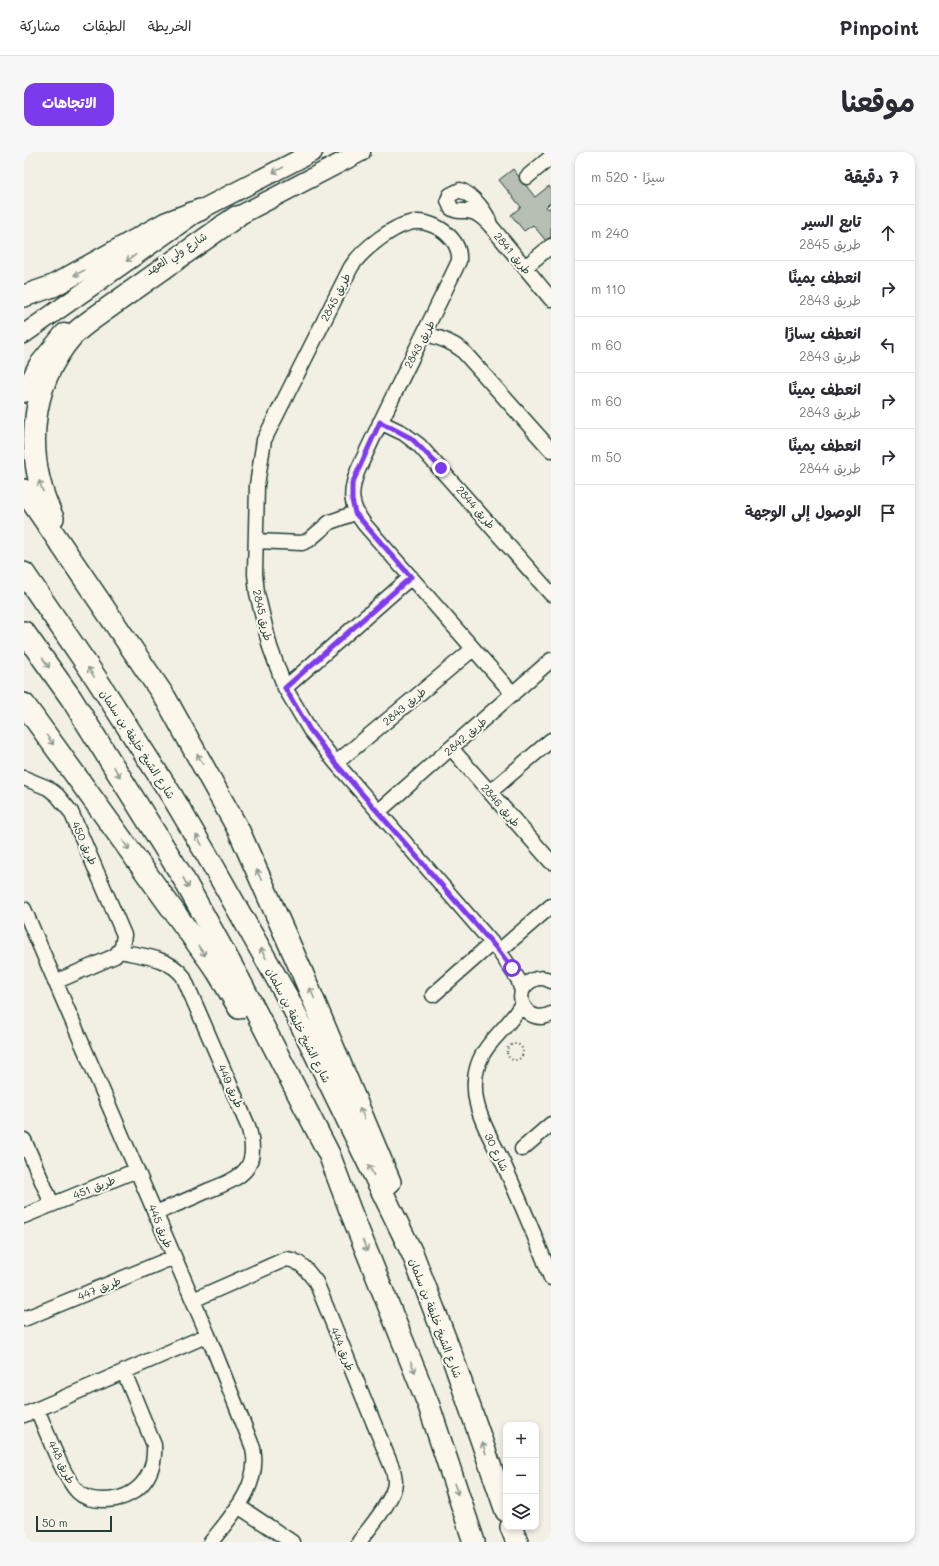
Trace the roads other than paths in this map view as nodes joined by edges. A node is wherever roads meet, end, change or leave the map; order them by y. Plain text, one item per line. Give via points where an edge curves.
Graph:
1 (313, 152) edge
2 (361, 152) edge
3 (551, 157) edge
4 (527, 177) dead end
5 (200, 210) junction
6 (236, 217) junction
7 (490, 225) dead end
8 (391, 232) joint
9 (551, 246) edge
10 (526, 267) junction
11 (24, 296) edge
12 (551, 300) edge
13 (24, 334) edge
14 (425, 334) junction
15 (24, 393) edge
16 (380, 422) junction
17 (551, 450) edge
18 (24, 490) edge
19 (355, 513) junction
20 (256, 542) junction
21 (74, 560) junction
22 (24, 573) edge
23 (411, 577) junction
24 (549, 587) edge
25 (24, 632) edge
26 (473, 649) junction
27 (551, 660) edge
28 (285, 688) junction
29 (513, 694) junction
30 (25, 706) edge
31 (551, 740) edge
32 (451, 748) junction
33 (336, 764) junction
34 (24, 778) edge
35 (490, 792) junction
36 (378, 812) junction
37 (551, 862) edge
38 (551, 906) edge
39 (24, 909) edge
40 (28, 932) edge
41 (498, 950) junction
42 (119, 952) junction
43 (546, 979) edge
44 (55, 982) junction
45 (433, 995) dead end
46 (522, 997) junction
47 (544, 1017) edge
48 (505, 1028) junction
49 (551, 1124) edge
50 (24, 1140) edge
51 (522, 1149) dead end
52 (137, 1170) junction
53 (52, 1204) junction
54 (350, 1210) junction
55 (155, 1213) junction
56 (24, 1216) edge
57 (413, 1255) junction
58 (174, 1257) junction
59 (551, 1278) edge
60 (192, 1300) junction
61 (24, 1319) edge
62 (208, 1335) junction
63 (124, 1372) junction
64 (37, 1409) junction
65 (24, 1415) edge
66 (503, 1502) edge
67 (238, 1506) junction
68 (513, 1530) edge
69 (211, 1542) edge
70 (292, 1542) edge
71 (359, 1542) edge
72 (474, 1542) edge
73 (517, 1542) edge

1 -> 5 main road, شارع ولي العهد
2 - 6 main road, شارع ولي العهد
3 - 4 street
5 -> 11 highway via 166,223 53,286
5 -> 13 main road, شارع ولي العهد
6 - 15 main road, شارع ولي العهد via 157,264 80,317 57,340 38,365
21 -> 6 highway via 50,510 36,465 34,427 38,399 44,384 56,359 74,335
7 - 10 street, طريق 2841
8 - 14 street, طريق 2843 via 416,222 426,223 445,231 457,248 459,261
8 - 20 street, طريق 2845 via 363,252 351,267 264,440 257,485
9 - 10 street
10 - 12 street, طريق 2841
14 - 16 street, طريق 2843
14 - 17 street via 446,340 462,350
16 - 19 street, طريق 2843 via 352,484
16 - 24 street, طريق 2844 via 419,444
18 - 21 highway
19 - 20 street via 330,522 302,543
19 - 23 street
20 - 28 street, طريق 2845 via 257,593 270,647
57 -> 21 highway via 387,1172 302,970 239,831 166,699
57 -> 22 highway, شارع الشيخ خليفة بن سلمان via 290,1002 215,868 96,678
23 - 26 street
23 - 28 street
25 -> 54 highway via 71,698 182,876 239,979 329,1154
26 - 29 street
26 - 33 street, طريق 2843
27 - 29 street, طريق 2842
28 - 33 street, طريق 2845 via 310,730
29 - 32 street, طريق 2842
30 -> 54 highway via 217,971 272,1063 319,1156
31 - 35 street
32 - 35 street, طريق 2846
32 - 36 street, طريق 2842
33 - 36 street, طريق 2845
34 - 42 street, طريق 450 via 48,788 71,812 123,929 124,941
35 - 37 street, طريق 2846
36 - 41 street, طريق 2845
38 - 41 street
39 - 40 street, طريق 445
40 - 44 street, طريق 445
41 - 43 street, طريق 2845 via 525,973
41 - 45 street
41 - 46 street, طريق 2845 via 518,979
42 - 44 street via 110,959
42 - 55 street, طريق 449 via 162,960 174,967 182,976 248,1126 252,1141 250,1162 239,1177
43 - 46 street, شارع 30 via 528,983
44 - 52 street, طريق 445
46 - 47 street, طريق 2845 via 525,1010
46 - 48 street, شارع 30
47 - 48 street, شارع 30 via 524,1017
48 - 59 street, شارع 30 via 485,1050 478,1065 475,1077 478,1105
49 - 51 street
50 - 53 street
52 - 53 street, طريق 451
52 - 55 street, طريق 445
53 - 56 street, طريق 451
54 -> 72 highway via 429,1406
55 - 58 street, طريق 445
66 -> 57 highway, شارع الشيخ خليفة بن سلمان via 452,1356
58 - 60 street, طريق 445
58 - 61 street, طريق 447
60 - 62 street, طريق 445
60 - 71 street, طريق 444 via 286,1259 303,1265 316,1282 396,1482 389,1500
62 - 63 street
62 - 67 street, طريق 445 via 254,1455 252,1479
63 - 64 street
63 - 64 street, طريق 448 via 154,1444 154,1455 144,1481 130,1495 115,1500 98,1500 79,1493 67,1477
64 - 65 street
67 - 69 street, طريق 445
67 - 70 street
68 - 73 highway

